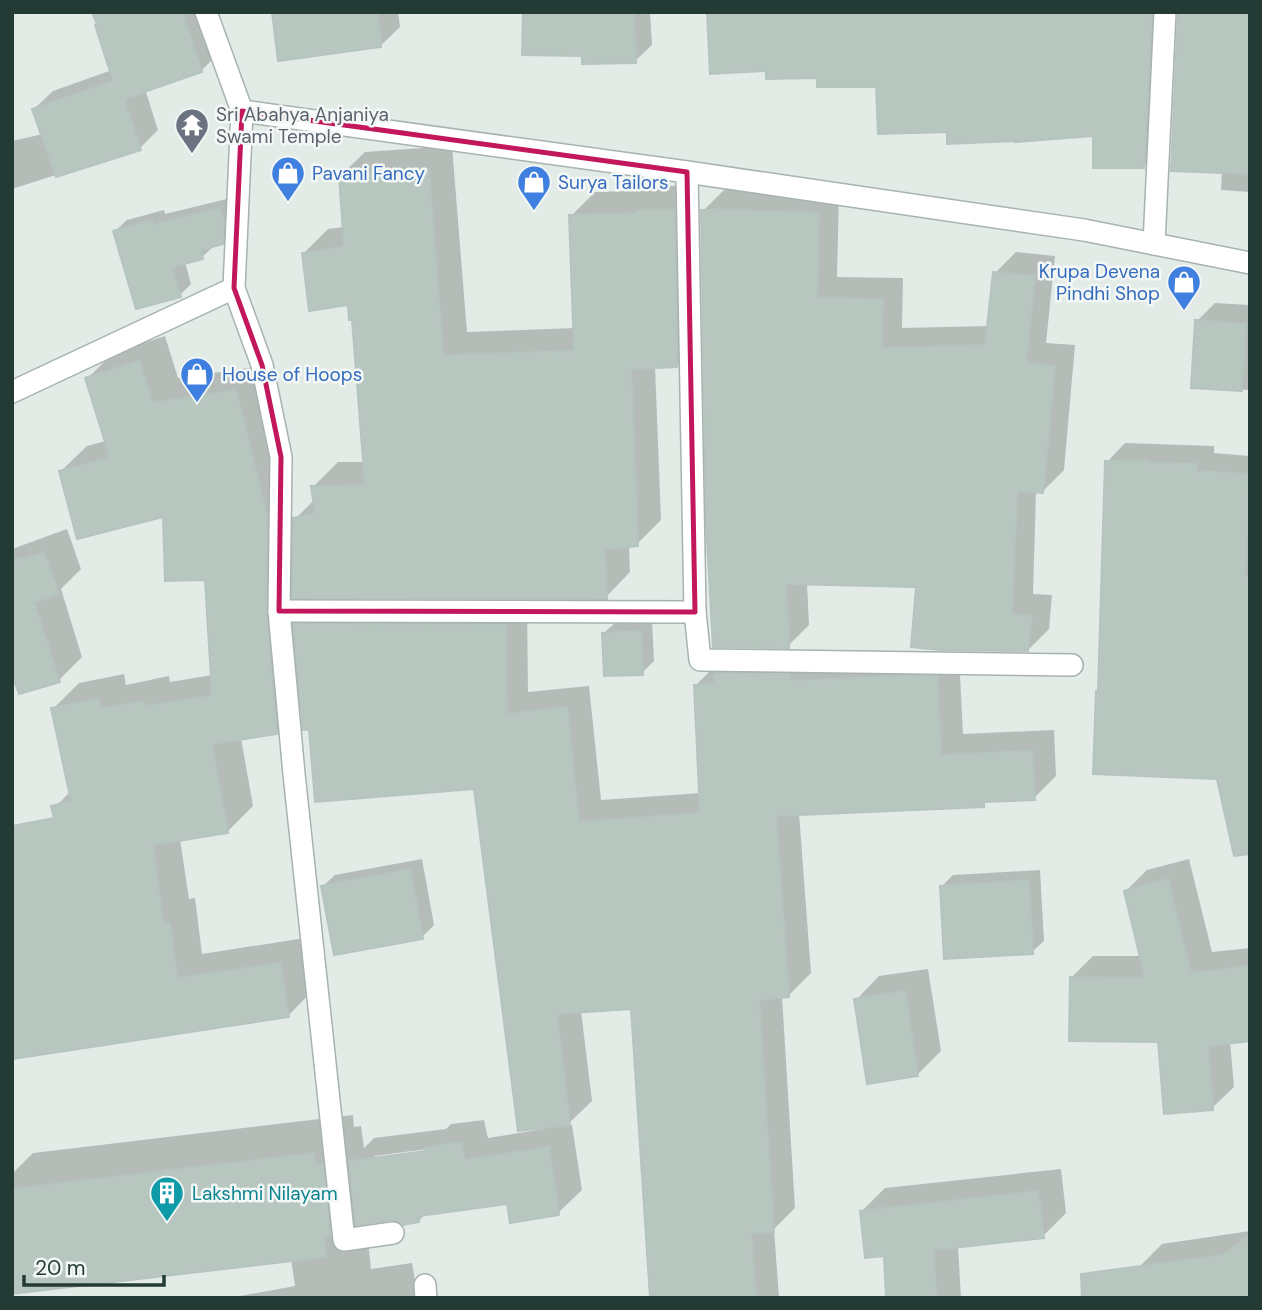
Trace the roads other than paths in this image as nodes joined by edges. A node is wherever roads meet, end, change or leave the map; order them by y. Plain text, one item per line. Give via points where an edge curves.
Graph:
1 (206, 12) edge
2 (1165, 12) edge
3 (242, 111) junction
4 (687, 172) junction
5 (1154, 244) junction
6 (1250, 263) edge
7 (234, 288) junction
8 (12, 392) edge
9 (279, 611) junction
10 (695, 611) junction
11 (1072, 665) dead end
12 (393, 1233) dead end

1 - 3 street
2 - 5 street
3 - 4 street
3 - 7 street
4 - 5 street
4 - 10 street
5 - 6 street
7 - 8 street
7 - 9 street via 262,365 281,457
9 - 10 street
9 - 12 street via 344,1240
10 - 11 street via 700,660

